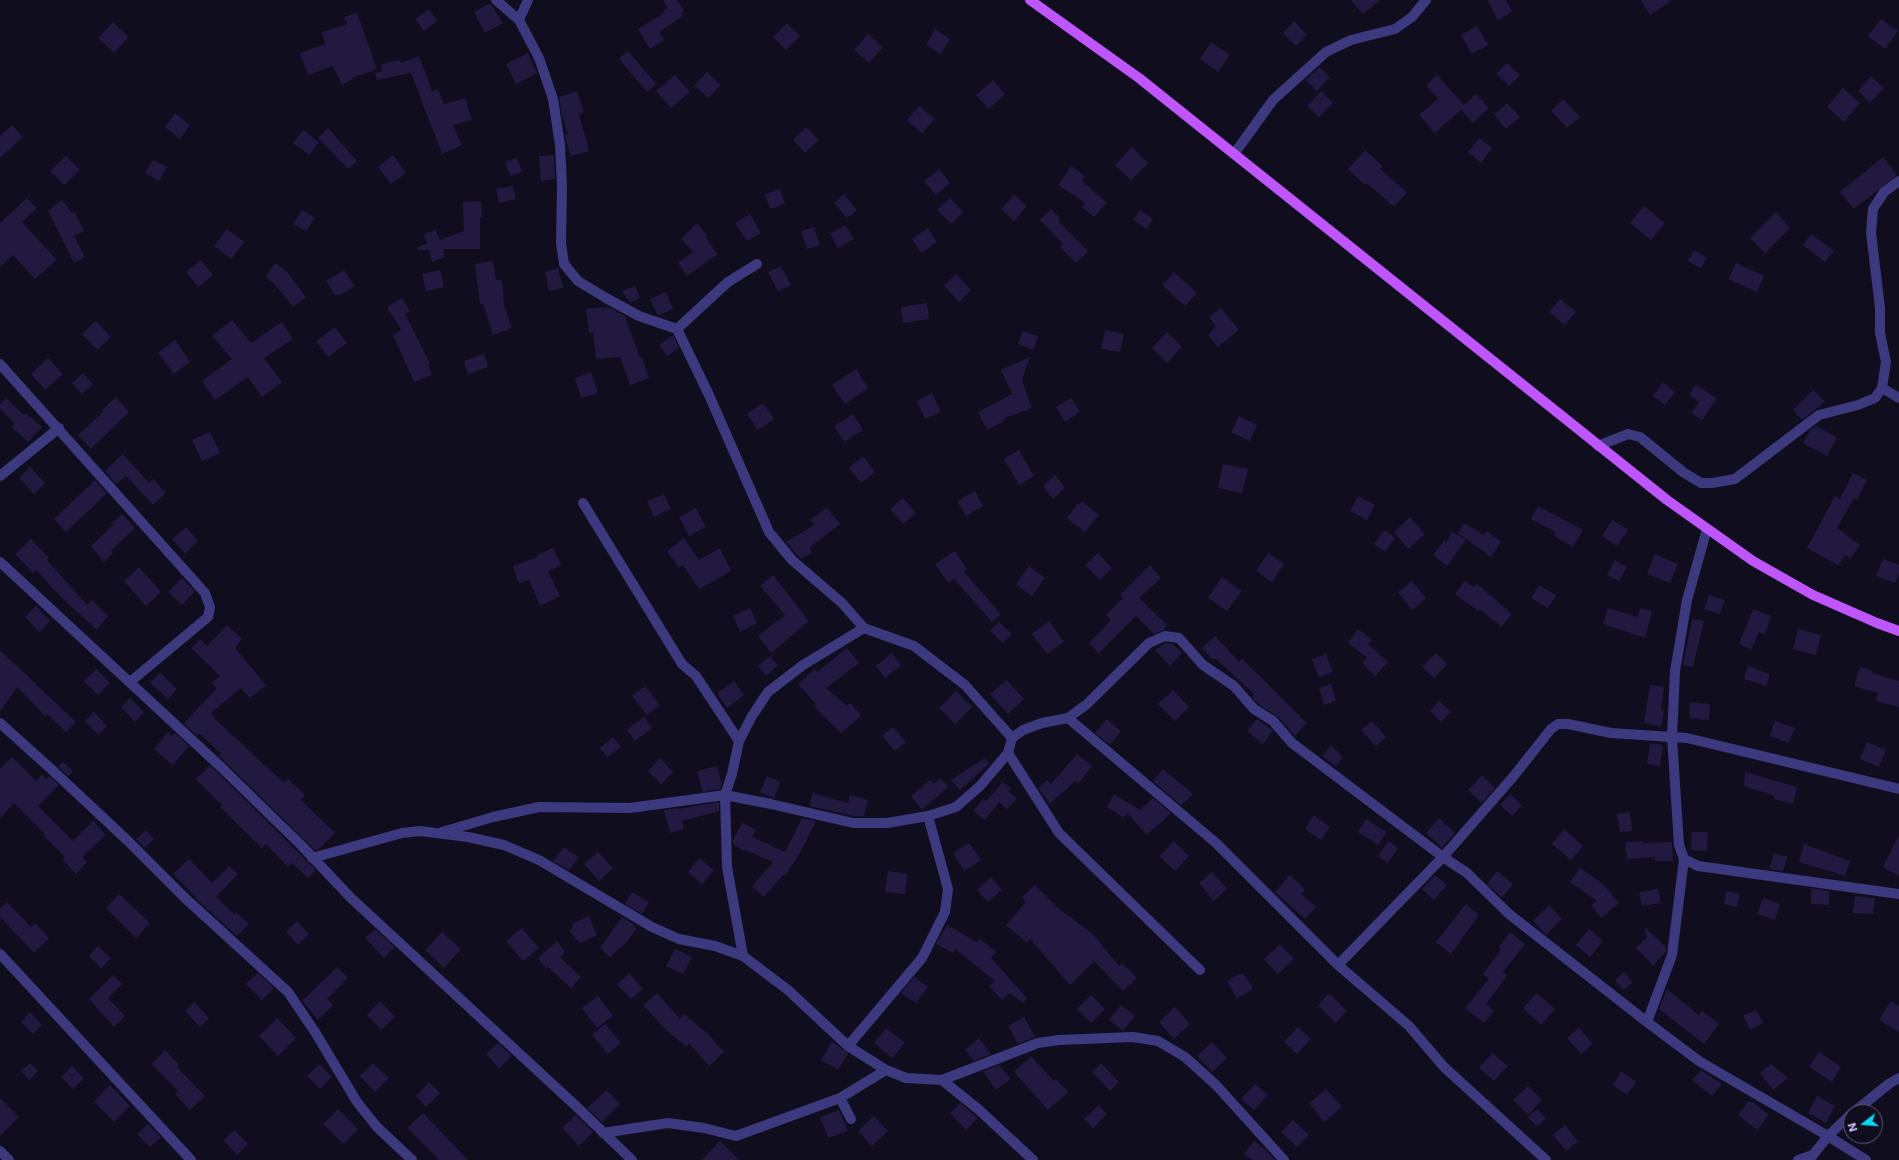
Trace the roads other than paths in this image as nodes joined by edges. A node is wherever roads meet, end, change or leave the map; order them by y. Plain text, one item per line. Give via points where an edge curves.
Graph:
1 (496, 0) edge
2 (528, 0) edge
3 (1030, 0) edge
4 (1426, 0) edge
5 (518, 20) junction
6 (1234, 154) junction
7 (1899, 181) edge
8 (757, 264) dead end
9 (677, 329) junction
10 (0, 364) edge
11 (1882, 388) junction
12 (1899, 398) edge
13 (58, 428) junction
14 (1598, 446) junction
15 (0, 476) edge
16 (583, 503) dead end
17 (1707, 528) junction
18 (0, 562) edge
19 (864, 628) junction
20 (1899, 631) edge
21 (130, 682) junction
22 (1068, 718) junction
23 (0, 723) edge
24 (1012, 738) junction
25 (1672, 738) junction
26 (739, 741) junction
27 (1008, 753) junction
28 (1899, 789) edge
29 (725, 795) junction
30 (928, 816) junction
31 (442, 832) junction
32 (1443, 857) junction
33 (312, 858) junction
34 (1684, 859) junction
35 (1899, 894) edge
36 (0, 954) edge
37 (743, 956) junction
38 (1338, 965) junction
39 (1200, 970) dead end
40 (1647, 1022) junction
41 (848, 1046) junction
42 (886, 1070) junction
43 (1899, 1078) edge
44 (942, 1080) junction
45 (840, 1098) junction
46 (1864, 1104) edge
47 (851, 1119) dead end
48 (1843, 1122) edge
49 (603, 1133) junction
50 (1828, 1136) junction
51 (0, 1151) edge
52 (1811, 1157) edge
53 (9, 1160) edge
54 (191, 1160) edge
55 (412, 1160) edge
56 (632, 1160) edge
57 (1033, 1160) edge
58 (1284, 1160) edge
59 (1546, 1160) edge
60 (1798, 1160) edge
61 (1866, 1160) edge

1 - 5 street
2 - 5 street
3 - 6 main road via 1139,78
4 - 6 street via 1412,16 1395,29 1351,40 1326,52 1273,100
5 - 9 street via 539,58 553,99 560,145 561,243 564,264 578,281 606,298 639,316
6 - 14 main road
7 - 11 street via 1884,192 1874,209 1871,233 1880,333 1886,362
8 - 9 street via 728,282
9 - 19 street via 769,532 792,560 842,603
10 - 13 street
11 - 12 street
11 - 14 street via 1875,398 1819,415 1735,479 1701,483 1683,472 1640,437 1628,434
13 - 15 street
13 - 21 street via 205,593 210,607 208,617
14 - 17 main road
16 - 26 street via 682,664 696,676
17 - 20 main road via 1753,561 1813,595
17 - 25 street via 1687,600 1675,671
18 - 21 street
19 - 24 street via 914,646 965,684
19 - 26 street via 803,665 768,692
21 - 33 street via 221,767
22 - 24 street via 1042,723 1023,730
22 - 32 street via 1087,704 1150,643 1165,636 1179,638 1203,665 1234,686 1254,709 1273,722 1292,743
22 - 38 street via 1216,843
23 - 55 street via 288,992 357,1102 377,1127
24 - 27 street
25 - 28 street via 1686,738
25 - 32 street via 1611,733 1558,724 1551,729
25 - 34 street via 1679,845
26 - 29 street
27 - 30 street via 980,786 956,807
27 - 39 street via 1059,833
29 - 30 street via 854,823 888,823
29 - 31 street via 630,808 539,807
29 - 37 street via 727,867
30 - 41 street via 948,888 945,912 922,958
31 - 33 street via 402,833
31 - 37 street via 504,845 539,860 652,927 679,939 715,946
32 - 38 street
32 - 40 street via 1467,873 1509,914
33 - 49 street via 351,898
34 - 35 street via 1698,866
34 - 40 street via 1672,956
36 - 54 street
37 - 41 street via 788,990
38 - 59 street via 1409,1026 1444,1067
40 - 50 street via 1699,1061
41 - 42 street
42 - 44 street via 906,1078
42 - 45 street
43 - 46 street
44 - 57 street
44 - 58 street via 1038,1043 1133,1037 1158,1041 1185,1057 1216,1085
45 - 47 street
45 - 49 street via 736,1136 668,1123
48 - 50 street
49 - 56 street
50 - 52 street
50 - 61 street
51 - 53 street
52 - 60 street

